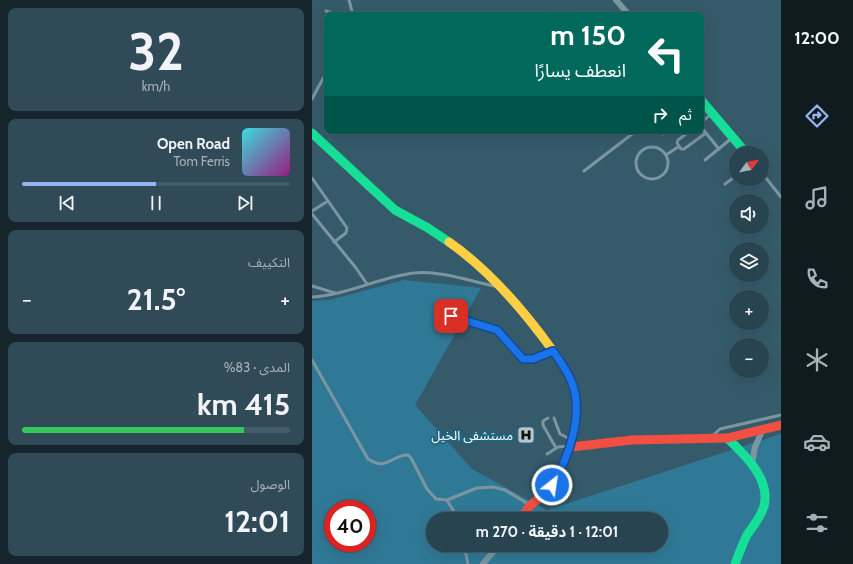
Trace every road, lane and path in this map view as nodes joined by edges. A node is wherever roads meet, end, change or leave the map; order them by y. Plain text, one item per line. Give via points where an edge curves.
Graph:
1 (349, 0) edge
2 (616, 0) edge
3 (326, 11) dead end
4 (329, 12) edge
5 (352, 12) edge
6 (626, 12) edge
7 (324, 77) edge
8 (312, 99) edge
9 (704, 104) edge
10 (712, 113) junction
11 (704, 120) edge
12 (704, 131) edge
13 (312, 133) edge
14 (706, 133) junction
15 (632, 134) edge
16 (686, 134) edge
17 (733, 137) junction
18 (740, 146) edge
19 (678, 147) junction
20 (719, 149) junction
21 (666, 155) junction
22 (705, 160) dead end
23 (584, 171) dead end
24 (312, 178) edge
25 (729, 181) edge
26 (769, 182) edge
27 (725, 184) dead end
28 (781, 197) edge
29 (328, 201) junction
30 (312, 211) edge
31 (312, 214) edge
32 (334, 242) junction
33 (367, 284) junction
34 (312, 286) edge
35 (497, 287) junction
36 (335, 293) junction
37 (312, 297) edge
38 (439, 312) dead end
39 (553, 351) junction
40 (312, 360) edge
41 (781, 415) edge
42 (548, 418) dead end
43 (554, 418) dead end
44 (781, 425) edge
45 (762, 431) junction
46 (727, 438) junction
47 (711, 439) junction
48 (571, 443) junction
49 (556, 448) junction
50 (547, 454) dead end
51 (752, 464) junction
52 (447, 500) junction
53 (531, 505) junction
54 (454, 512) edge
55 (526, 512) edge
56 (465, 552) edge
57 (493, 552) edge
58 (468, 564) edge
59 (484, 564) edge
60 (735, 564) edge

1 - 5 lane
2 - 6 street
3 - 4 lane
7 - 8 lane
9 - 10 street
10 - 11 lane
10 - 17 street
12 - 14 lane
13 - 35 street via 388,205 457,248 482,269
14 - 19 lane via 684,149
14 - 20 lane
15 - 23 lane
16 - 19 lane via 678,140
17 - 18 street
17 - 20 lane
19 - 21 lane
20 - 22 lane
21 - 21 lane via 657,148 645,148 637,156 638,171 643,177 650,179 661,176 667,166
24 - 29 lane
25 - 27 lane
26 - 28 lane
29 - 30 lane
29 - 32 lane via 347,228 346,233
31 - 32 lane
32 - 33 lane
33 - 35 lane via 422,272
33 - 36 lane
34 - 36 lane
35 - 39 street via 529,318
36 - 37 lane
38 - 39 lane via 497,330 523,359 533,359
39 - 48 street via 572,382 575,394 576,407
40 - 52 lane via 368,459 374,464 385,464 405,454 408,455 431,495 436,499
41 - 47 lane via 720,429
42 - 49 lane via 543,421 543,426
43 - 48 lane via 560,434
44 - 45 street
45 - 46 street
45 - 51 street via 755,447
46 - 47 street
46 - 51 street
47 - 48 street
48 - 49 lane
48 - 53 street via 559,472 547,491
49 - 50 lane
51 - 60 street via 764,490 765,504 743,542
52 - 53 lane via 477,488 493,487 505,490
52 - 54 lane
53 - 55 street
56 - 58 lane
57 - 59 street

